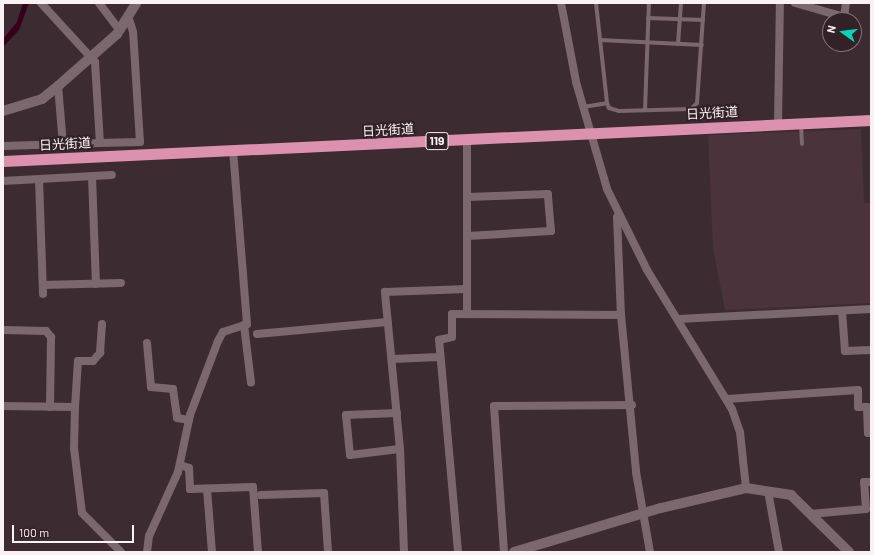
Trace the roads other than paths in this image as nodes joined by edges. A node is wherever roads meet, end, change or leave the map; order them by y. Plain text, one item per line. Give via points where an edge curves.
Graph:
1 (42, 3) edge
2 (99, 3) edge
3 (136, 3) edge
4 (561, 3) edge
5 (596, 3) edge
6 (649, 3) edge
7 (681, 3) edge
8 (704, 3) edge
9 (780, 3) edge
10 (795, 3) edge
11 (846, 3) edge
12 (128, 16) junction
13 (648, 18) junction
14 (680, 19) junction
15 (704, 20) junction
16 (119, 30) junction
17 (600, 40) junction
18 (647, 42) junction
19 (678, 44) junction
20 (702, 45) junction
21 (91, 56) junction
22 (58, 86) junction
23 (607, 102) junction
24 (583, 107) junction
25 (645, 110) junction
26 (3, 111) edge
27 (871, 120) edge
28 (801, 123) junction
29 (778, 124) junction
30 (593, 133) junction
31 (467, 140) junction
32 (100, 143) junction
33 (63, 144) junction
34 (802, 144) dead end
35 (3, 146) edge
36 (233, 151) junction
37 (3, 161) edge
38 (112, 175) dead end
39 (92, 176) junction
40 (39, 179) junction
41 (3, 181) edge
42 (467, 197) junction
43 (617, 214) junction
44 (467, 236) junction
45 (121, 283) dead end
46 (43, 284) junction
47 (96, 284) junction
48 (467, 289) junction
49 (43, 294) dead end
50 (871, 310) edge
51 (842, 311) junction
52 (467, 313) junction
53 (621, 314) junction
54 (679, 319) junction
55 (387, 322) junction
56 (102, 324) dead end
57 (244, 325) junction
58 (3, 330) edge
59 (257, 334) dead end
60 (147, 343) dead end
61 (871, 350) edge
62 (440, 357) junction
63 (392, 359) junction
64 (251, 383) dead end
65 (727, 399) junction
66 (632, 404) junction
67 (3, 406) edge
68 (50, 407) junction
69 (75, 407) junction
70 (397, 413) junction
71 (189, 420) junction
72 (871, 433) edge
73 (400, 449) junction
74 (180, 465) junction
75 (871, 482) edge
76 (208, 488) junction
77 (746, 488) junction
78 (768, 491) junction
79 (261, 495) dead end
80 (642, 514) junction
81 (810, 514) junction
82 (535, 549) edge
83 (120, 552) edge
84 (147, 552) edge
85 (212, 552) edge
86 (258, 552) edge
87 (328, 552) edge
88 (404, 552) edge
89 (458, 552) edge
90 (504, 552) edge
91 (514, 552) edge
92 (650, 552) edge
93 (780, 552) edge
94 (849, 552) edge

1 - 21 street
2 - 16 street
3 - 12 street
4 - 24 street
5 - 17 lane
6 - 13 lane
7 - 14 lane
8 - 15 lane
9 - 29 street
10 - 11 street via 844,16
12 - 16 street
12 - 32 street via 133,32 140,142
13 - 14 lane
13 - 18 lane
14 - 15 lane
14 - 19 lane
15 - 20 lane
16 - 21 street
17 - 18 lane
17 - 23 lane
18 - 19 lane
18 - 25 lane
19 - 20 lane
20 - 25 lane via 697,103 691,108
21 - 22 street
21 - 32 street via 95,69
22 - 26 street via 42,98
22 - 33 street
23 - 24 lane
23 - 25 lane via 614,111
24 - 30 street
27 - 28 highway, 日光街道 / 119
28 - 29 highway, 日光街道 / 119
28 - 34 lane
29 - 30 highway, 日光街道 / 119
30 - 31 highway, 日光街道 / 119
30 - 43 street
31 - 36 highway, 日光街道 / 119
31 - 42 street
32 - 33 street
33 - 35 street
36 - 37 highway, 日光街道 / 119
36 - 57 street via 247,324
38 - 39 street
39 - 40 street
39 - 47 street
40 - 41 street
40 - 46 street
42 - 44 street
42 - 44 street via 548,194 551,231
43 - 53 street
43 - 54 street
44 - 48 street
45 - 47 street
46 - 47 street
46 - 49 street
48 - 52 street
48 - 55 street via 385,292
50 - 51 street
51 - 54 street
51 - 61 street via 845,351
52 - 53 street
52 - 62 street via 452,314 452,337 439,340
53 - 66 street
54 - 65 street
55 - 59 street
55 - 63 street
56 - 69 street via 100,353 93,361 78,361
57 - 64 street
57 - 71 street via 223,332
58 - 68 street via 46,331 51,337
60 - 71 street via 151,387 173,389 177,418
62 - 63 street
62 - 89 street
63 - 70 street
65 - 72 street via 858,390 858,407 867,407
65 - 77 street via 740,432
66 - 80 street
66 - 90 street via 494,406
67 - 68 street
68 - 69 street
69 - 83 street via 74,448 82,513
70 - 73 street
70 - 73 street via 346,415 350,455
71 - 74 street
73 - 88 street
74 - 76 street via 189,468 190,489
74 - 84 street via 149,536
75 - 81 street via 864,482 866,509
76 - 85 street
76 - 86 street via 253,487
77 - 78 street
77 - 80 street
78 - 81 street via 791,495
78 - 93 street
79 - 87 street via 324,493
80 - 82 street
80 - 92 street
81 - 94 street
82 - 91 street

